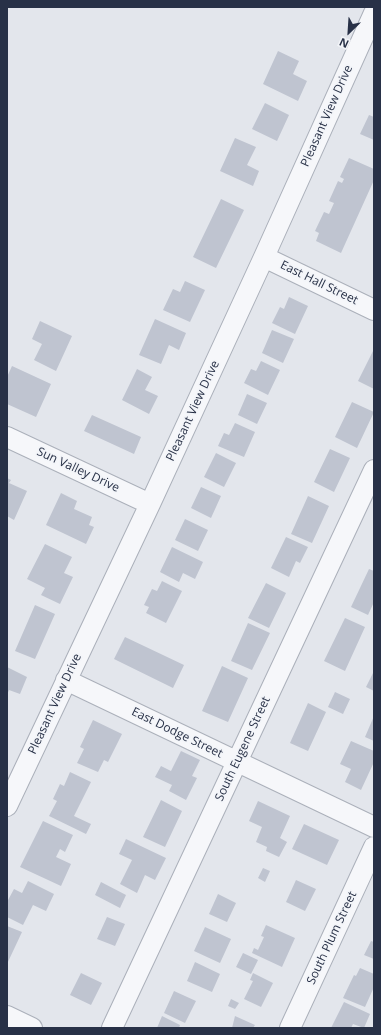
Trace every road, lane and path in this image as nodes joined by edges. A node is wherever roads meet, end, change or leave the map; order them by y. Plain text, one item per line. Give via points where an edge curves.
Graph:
1 (374, 13) edge
2 (264, 257) junction
3 (374, 310) edge
4 (7, 437) edge
5 (374, 470) edge
6 (150, 504) junction
7 (66, 680) junction
8 (237, 762) junction
9 (7, 806) edge
10 (374, 827) edge
11 (374, 847) edge
12 (7, 1016) edge
13 (32, 1028) edge
14 (112, 1028) edge
15 (290, 1028) edge

1 - 2 street, Pleasant View Drive
2 - 3 street, East Hall Street
2 - 6 street, Pleasant View Drive
4 - 6 street, Sun Valley Drive
5 - 8 street, South Eugene Street
6 - 7 street, Pleasant View Drive
7 - 8 street, East Dodge Street
7 - 9 street, Pleasant View Drive
8 - 10 street, East Dodge Street
8 - 14 street, South Eugene Street
11 - 15 street, South Plum Street
12 - 13 street

